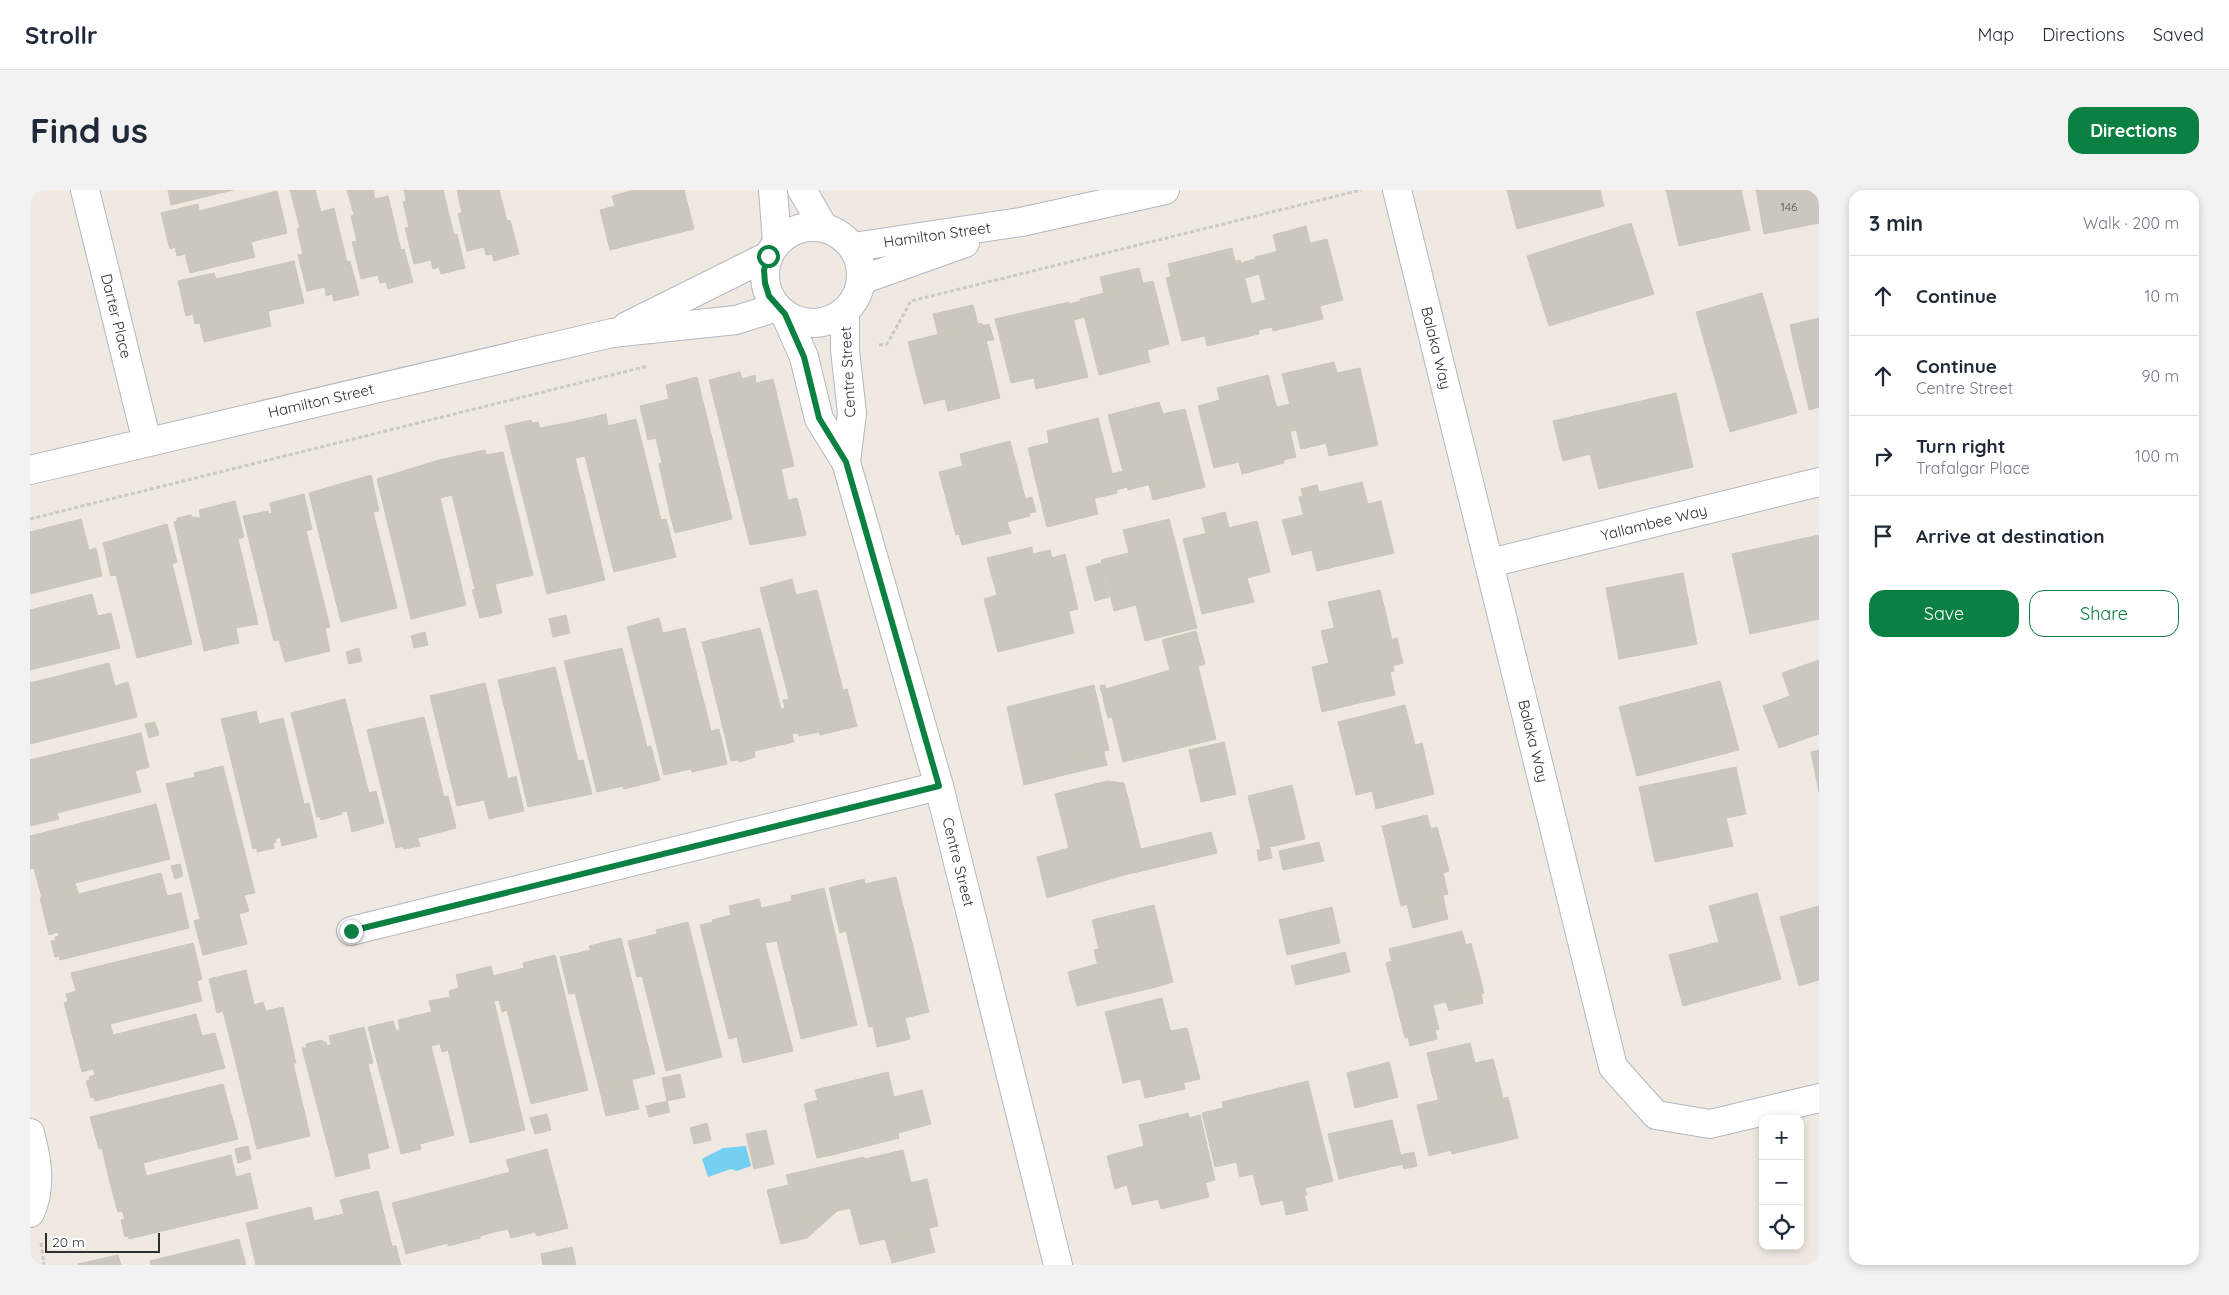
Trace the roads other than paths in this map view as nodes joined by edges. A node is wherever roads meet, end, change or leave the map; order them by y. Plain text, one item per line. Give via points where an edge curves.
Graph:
1 (85, 190) edge
2 (773, 190) edge
3 (802, 190) edge
4 (1165, 190) edge
5 (1397, 190) edge
6 (1021, 222) junction
7 (824, 228) junction
8 (853, 247) junction
9 (772, 249) junction
10 (861, 280) junction
11 (781, 311) junction
12 (845, 311) junction
13 (612, 333) junction
14 (147, 442) junction
15 (846, 462) junction
16 (30, 470) edge
17 (1819, 482) edge
18 (1490, 563) junction
19 (939, 786) junction
20 (351, 931) dead end
21 (1819, 1098) edge
22 (30, 1133) edge
23 (30, 1213) edge
24 (1058, 1265) edge

1 - 14 street, Darter Place
2 - 9 street
3 - 7 street
4 - 6 street, Hamilton Street
5 - 18 street, Balaka Way
6 - 8 street, Hamilton Street
6 - 10 street, Hamilton Street
7 - 8 street via 840,235
7 - 9 street via 798,228
8 - 10 street via 861,269
9 - 11 street via 764,270 765,283 769,296
9 - 13 street, Hamilton Street
10 - 12 street via 853,302
11 - 12 street via 800,322 816,323 832,320
11 - 13 street, Hamilton Street via 736,320
11 - 15 street, Centre Street via 804,357 819,418
12 - 15 street, Centre Street via 845,350 852,413
13 - 14 street, Hamilton Street
14 - 16 street, Hamilton Street
15 - 19 street, Centre Street
17 - 18 street, Yallambee Way
18 - 21 street, Balaka Way via 1613,1067 1656,1115 1710,1124
19 - 20 street
19 - 24 street, Centre Street
22 - 23 street via 38,1175

